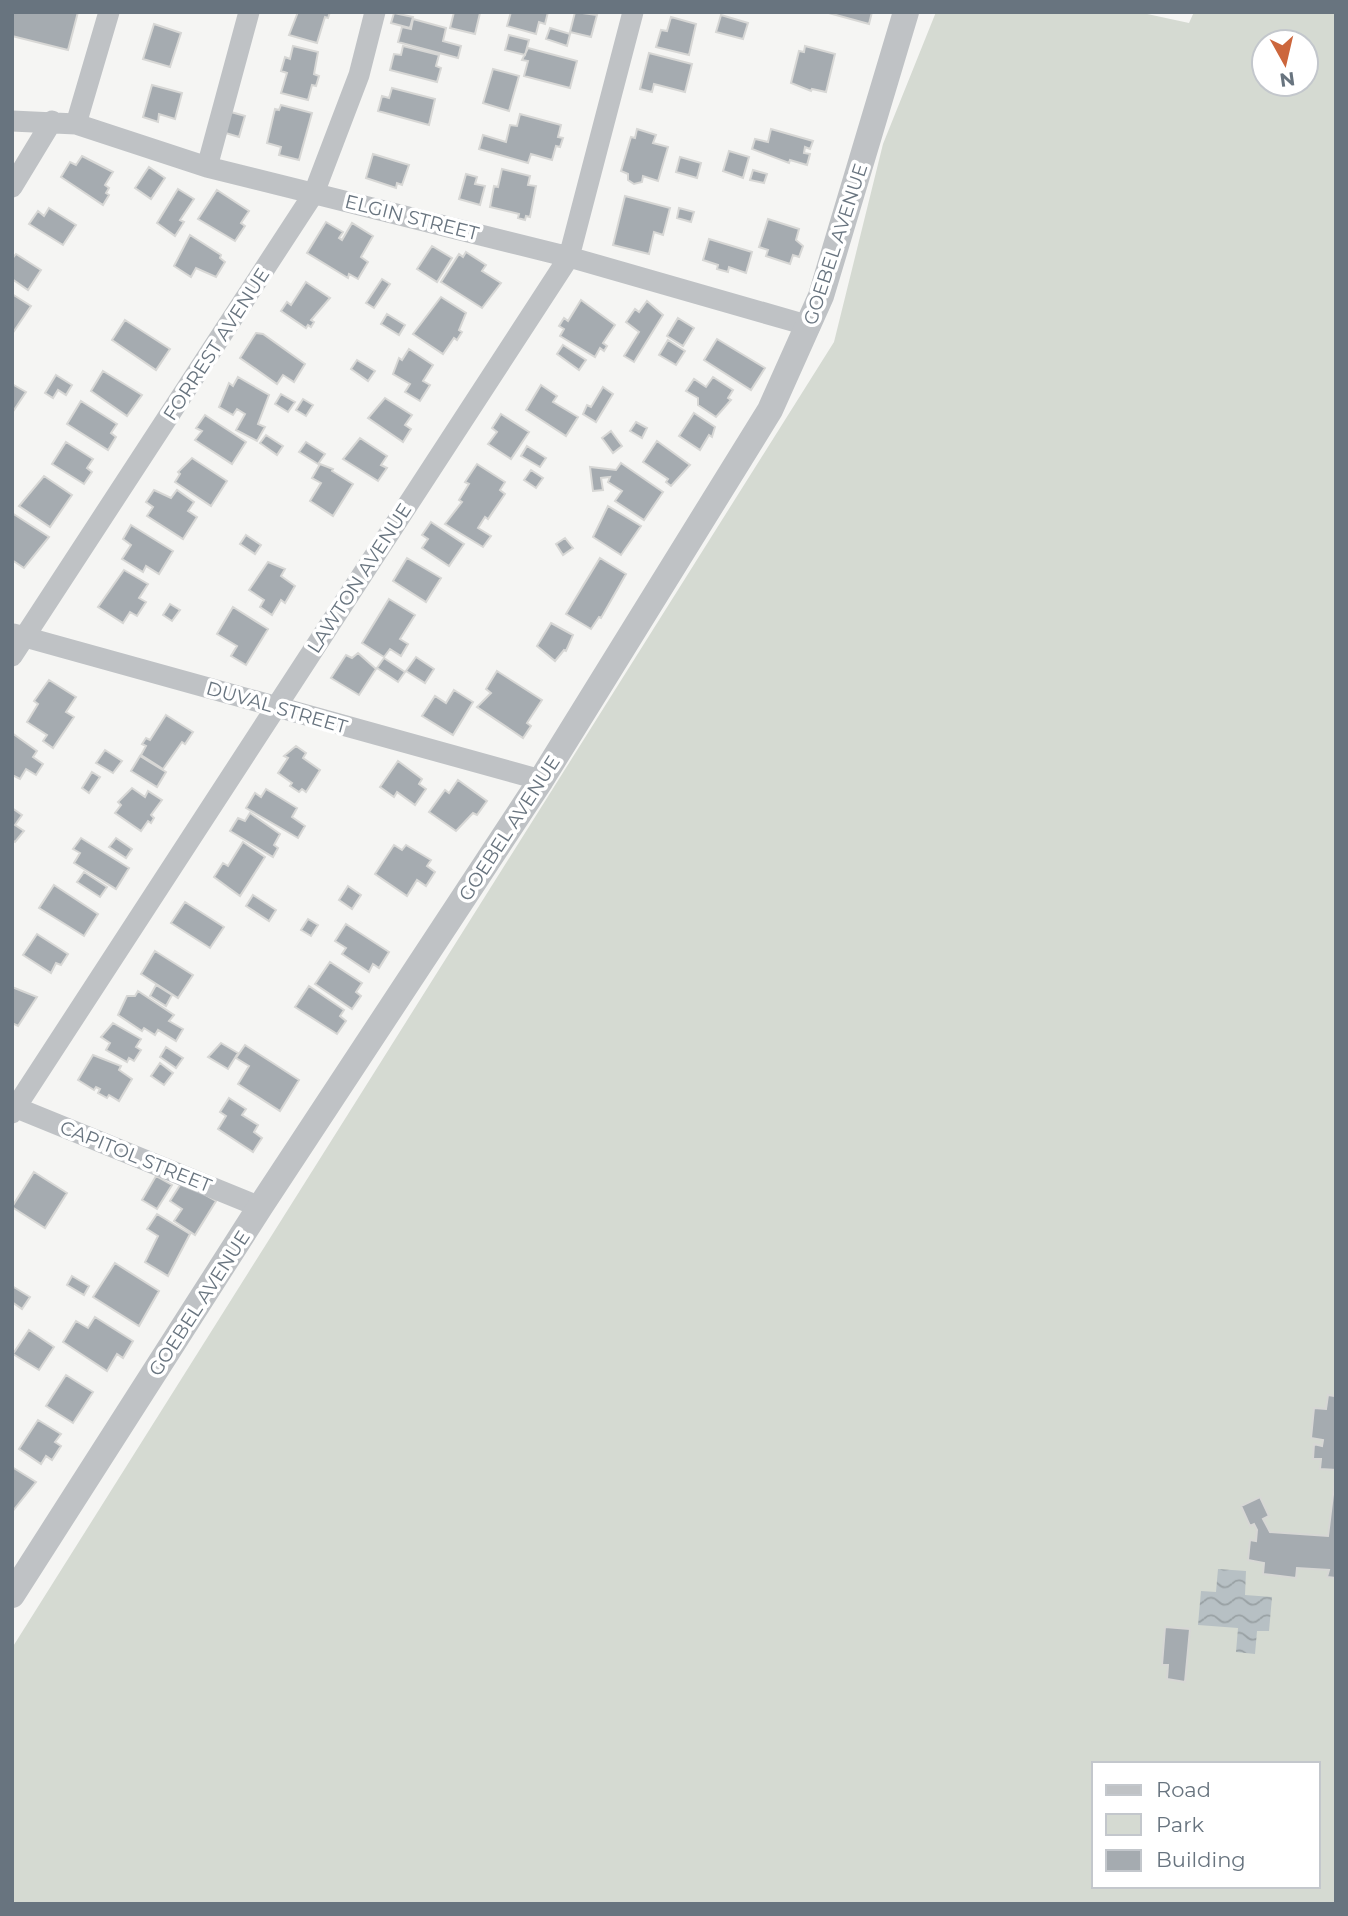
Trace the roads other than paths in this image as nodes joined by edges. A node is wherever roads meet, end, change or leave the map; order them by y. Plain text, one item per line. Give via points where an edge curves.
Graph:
1 (109, 12) edge
2 (249, 12) edge
3 (375, 12) edge
4 (633, 12) edge
5 (906, 12) edge
6 (12, 121) edge
7 (52, 121) junction
8 (76, 124) junction
9 (207, 167) junction
10 (12, 187) edge
11 (314, 193) junction
12 (569, 257) junction
13 (810, 326) junction
14 (19, 635) edge
15 (12, 656) edge
16 (275, 706) junction
17 (541, 780) junction
18 (14, 1109) edge
19 (261, 1207) junction
20 (12, 1595) edge

1 - 8 street
2 - 9 street
3 - 11 street, FORREST AVENUE via 359,75
4 - 12 street, LAWTON AVENUE
5 - 13 street, GOEBEL AVENUE
6 - 7 street, ELGIN STREET
7 - 8 street, ELGIN STREET
7 - 10 street
8 - 9 street, ELGIN STREET
9 - 11 street, ELGIN STREET
11 - 12 street, ELGIN STREET
11 - 14 street, FORREST AVENUE
12 - 13 street, ELGIN STREET
12 - 16 street, LAWTON AVENUE
13 - 17 street, GOEBEL AVENUE via 770,410
14 - 15 street, FORREST AVENUE
14 - 16 street, DUVAL STREET
16 - 17 street, DUVAL STREET
16 - 18 street, LAWTON AVENUE
17 - 19 street, GOEBEL AVENUE
18 - 19 street, CAPITOL STREET
19 - 20 street, GOEBEL AVENUE

